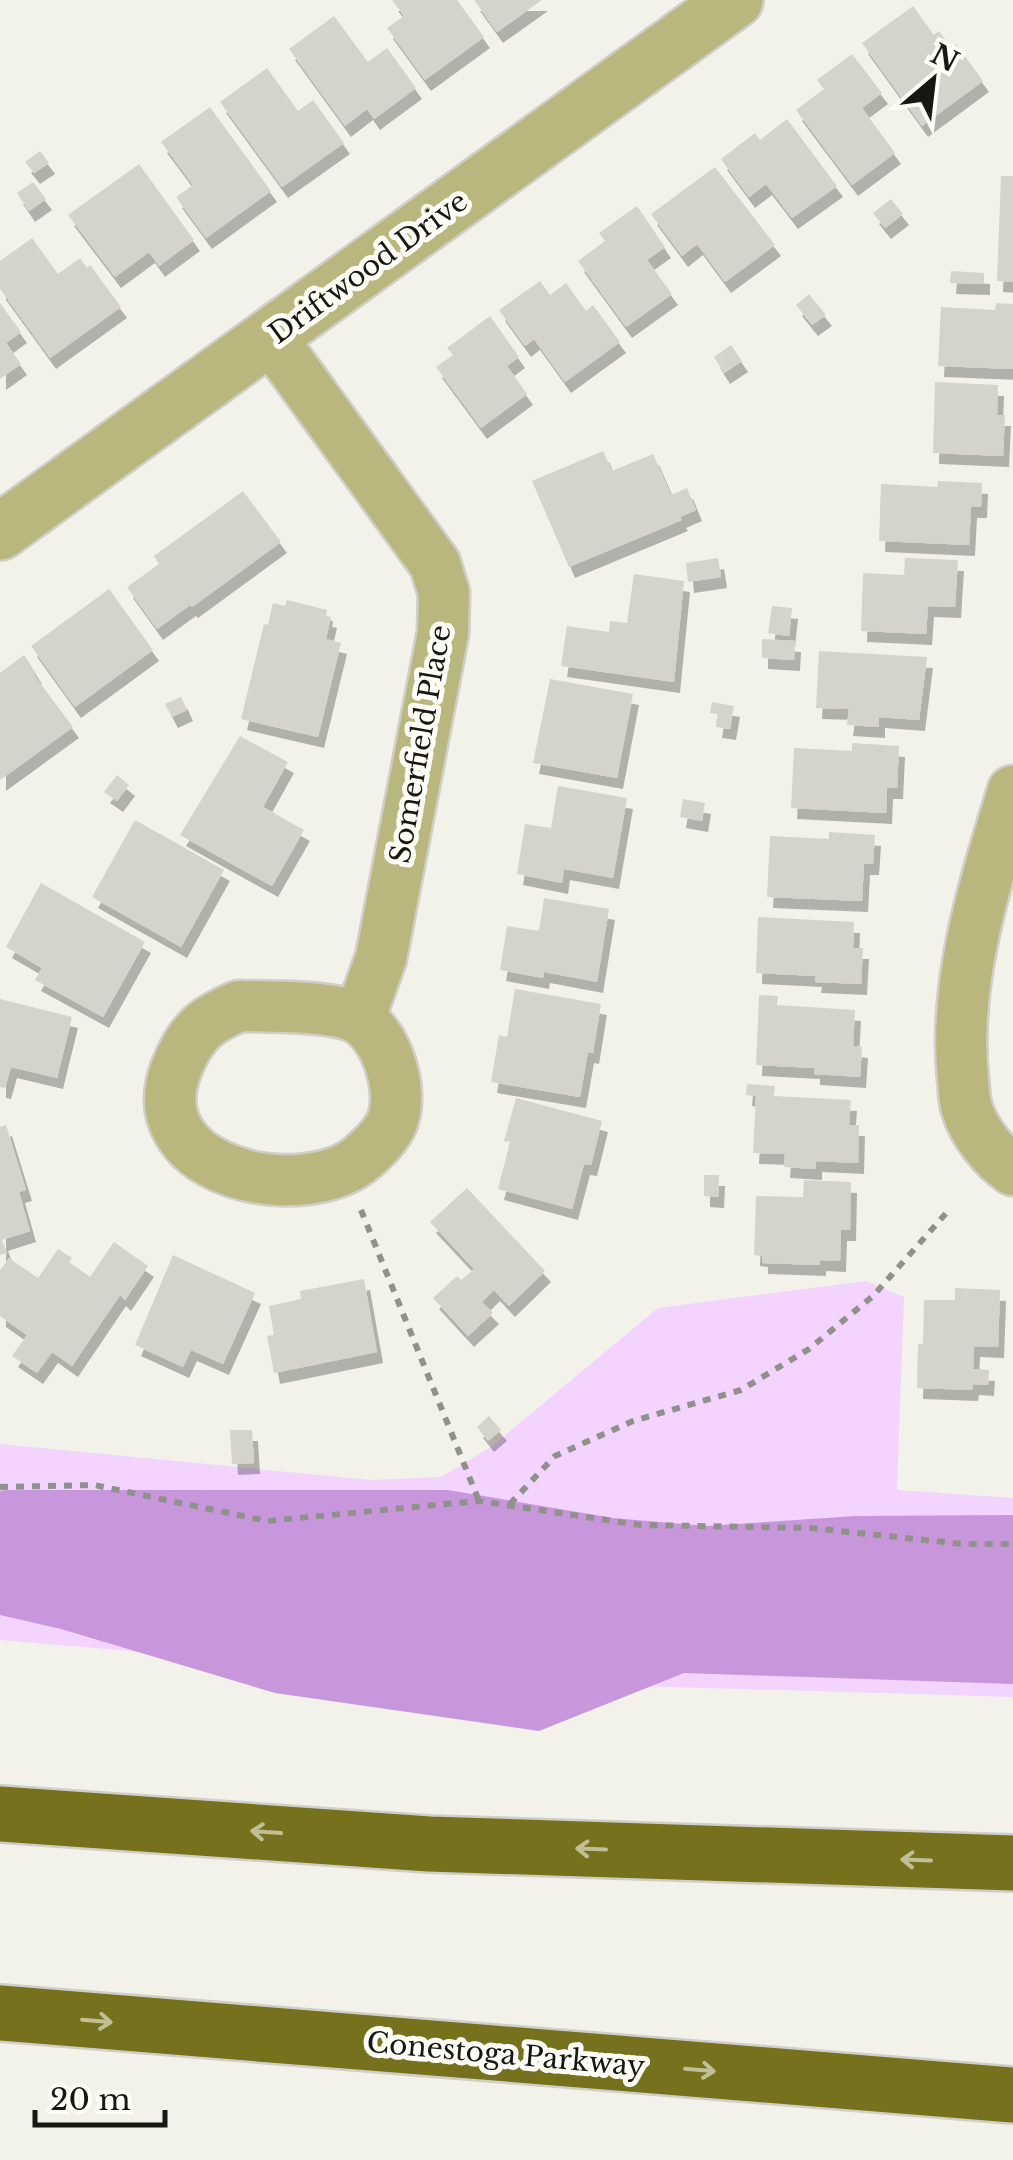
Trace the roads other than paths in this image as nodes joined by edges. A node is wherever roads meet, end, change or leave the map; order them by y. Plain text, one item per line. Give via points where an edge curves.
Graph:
1 (735, 0) edge
2 (272, 338) junction
3 (0, 532) edge
4 (1013, 791) edge
5 (359, 1019) junction
6 (1013, 1170) edge
7 (0, 1814) edge
8 (1013, 1863) edge
9 (0, 2013) edge
10 (1013, 2095) edge

1 - 2 street, Driftwood Drive
2 - 3 street, Driftwood Drive
2 - 5 street, Somerfield Place via 408,522 444,593 444,633 381,958
4 - 6 street via 988,874 960,1045 966,1109 997,1159
5 - 5 street via 318,1009 239,1006 208,1018 173,1074 174,1126 189,1148 215,1166 320,1178 350,1168 392,1121 396,1084 382,1044
8 -> 7 highway via 429,1844
9 -> 10 highway, Conestoga Parkway

